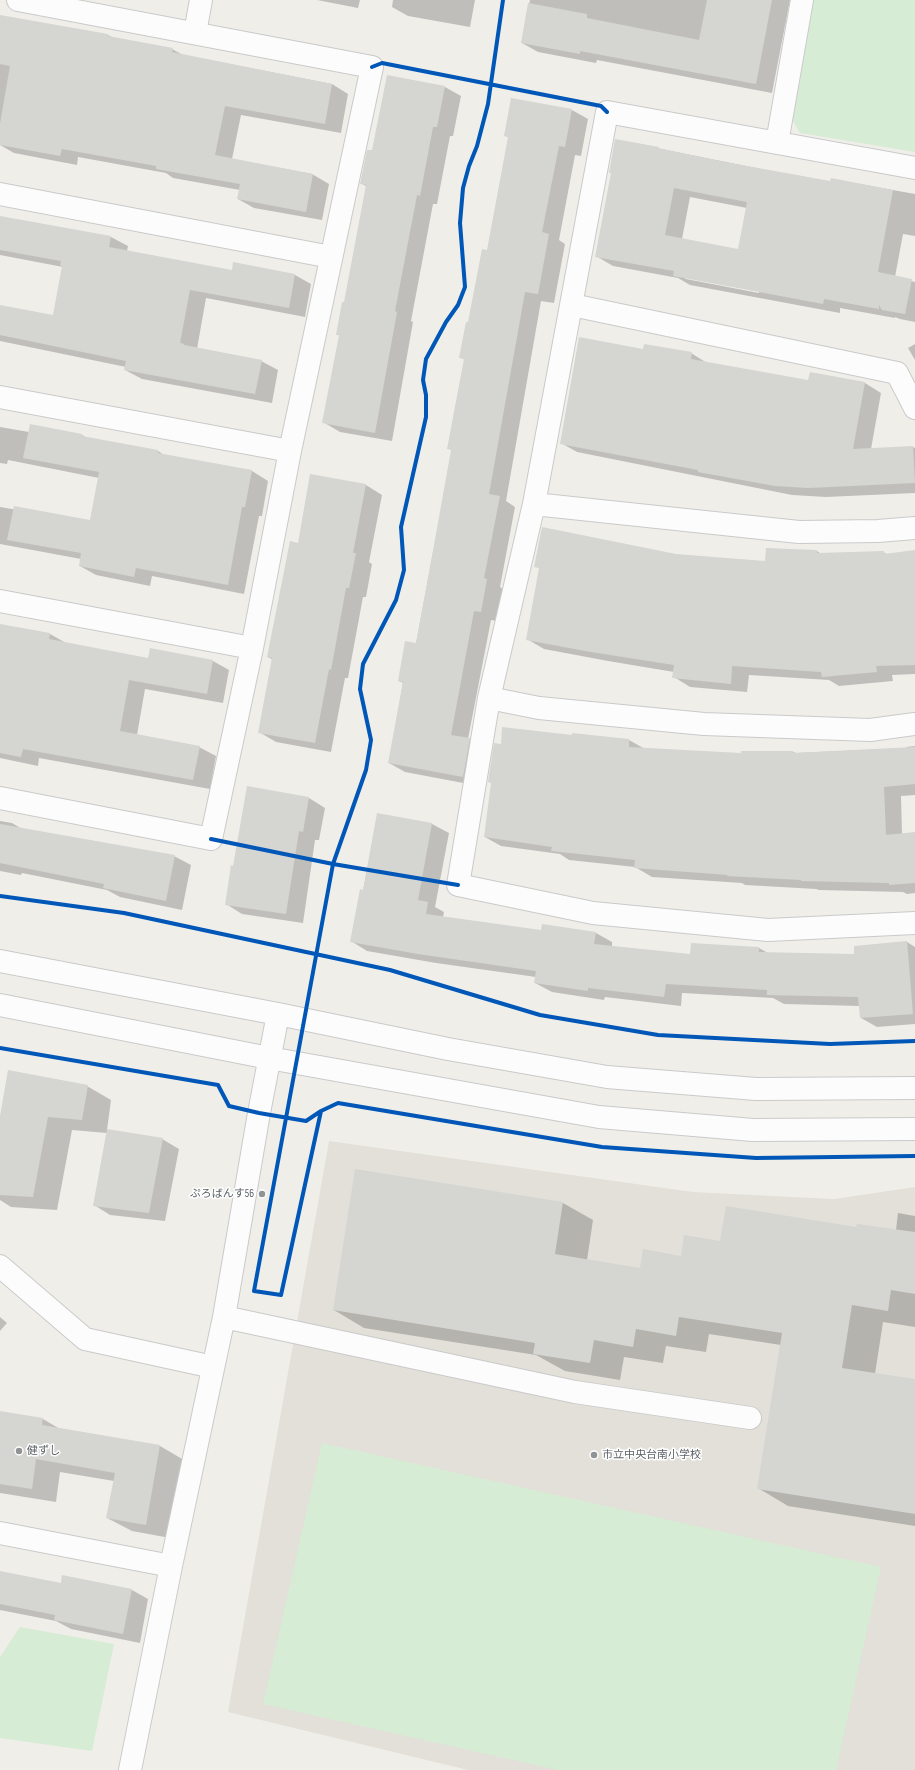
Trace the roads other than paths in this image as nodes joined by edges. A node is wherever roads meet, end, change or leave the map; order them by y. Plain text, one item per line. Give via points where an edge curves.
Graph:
1 (18, 0) edge
2 (201, 0) edge
3 (802, 0) edge
4 (195, 33) junction
5 (777, 143) junction
6 (915, 168) edge
7 (0, 194) edge
8 (331, 257) junction
9 (572, 305) junction
10 (0, 397) edge
11 (915, 408) edge
12 (290, 451) junction
13 (534, 504) junction
14 (915, 528) edge
15 (0, 601) edge
16 (252, 648) junction
17 (489, 698) junction
18 (915, 724) edge
19 (0, 798) edge
20 (915, 923) edge
21 (0, 961) edge
22 (0, 1005) edge
23 (278, 1014) junction
24 (269, 1058) junction
25 (915, 1088) edge
26 (915, 1128) edge
27 (0, 1266) edge
28 (224, 1317) junction
29 (213, 1367) junction
30 (750, 1418) dead end
31 (0, 1533) edge
32 (171, 1566) junction
33 (130, 1770) edge

1 - 4 street
2 - 4 street
3 - 5 street
4 - 8 street via 372,67
5 - 6 street
5 - 9 street via 607,112
7 - 8 street
8 - 12 street
9 - 11 street via 897,373
9 - 13 street
10 - 12 street
12 - 16 street
13 - 14 street via 799,532
13 - 17 street
15 - 16 street
16 - 19 street via 211,838
17 - 18 street via 539,708 704,724 870,730
17 - 20 street via 458,885 593,913 768,930
21 - 23 street
22 - 24 street
23 - 24 street
23 - 25 street via 448,1049 607,1077 756,1089
24 - 26 street via 599,1117 753,1130
24 - 28 street
27 - 29 street via 85,1339
28 - 29 street
28 - 30 street via 575,1392
29 - 32 street
31 - 32 street
32 - 33 street

